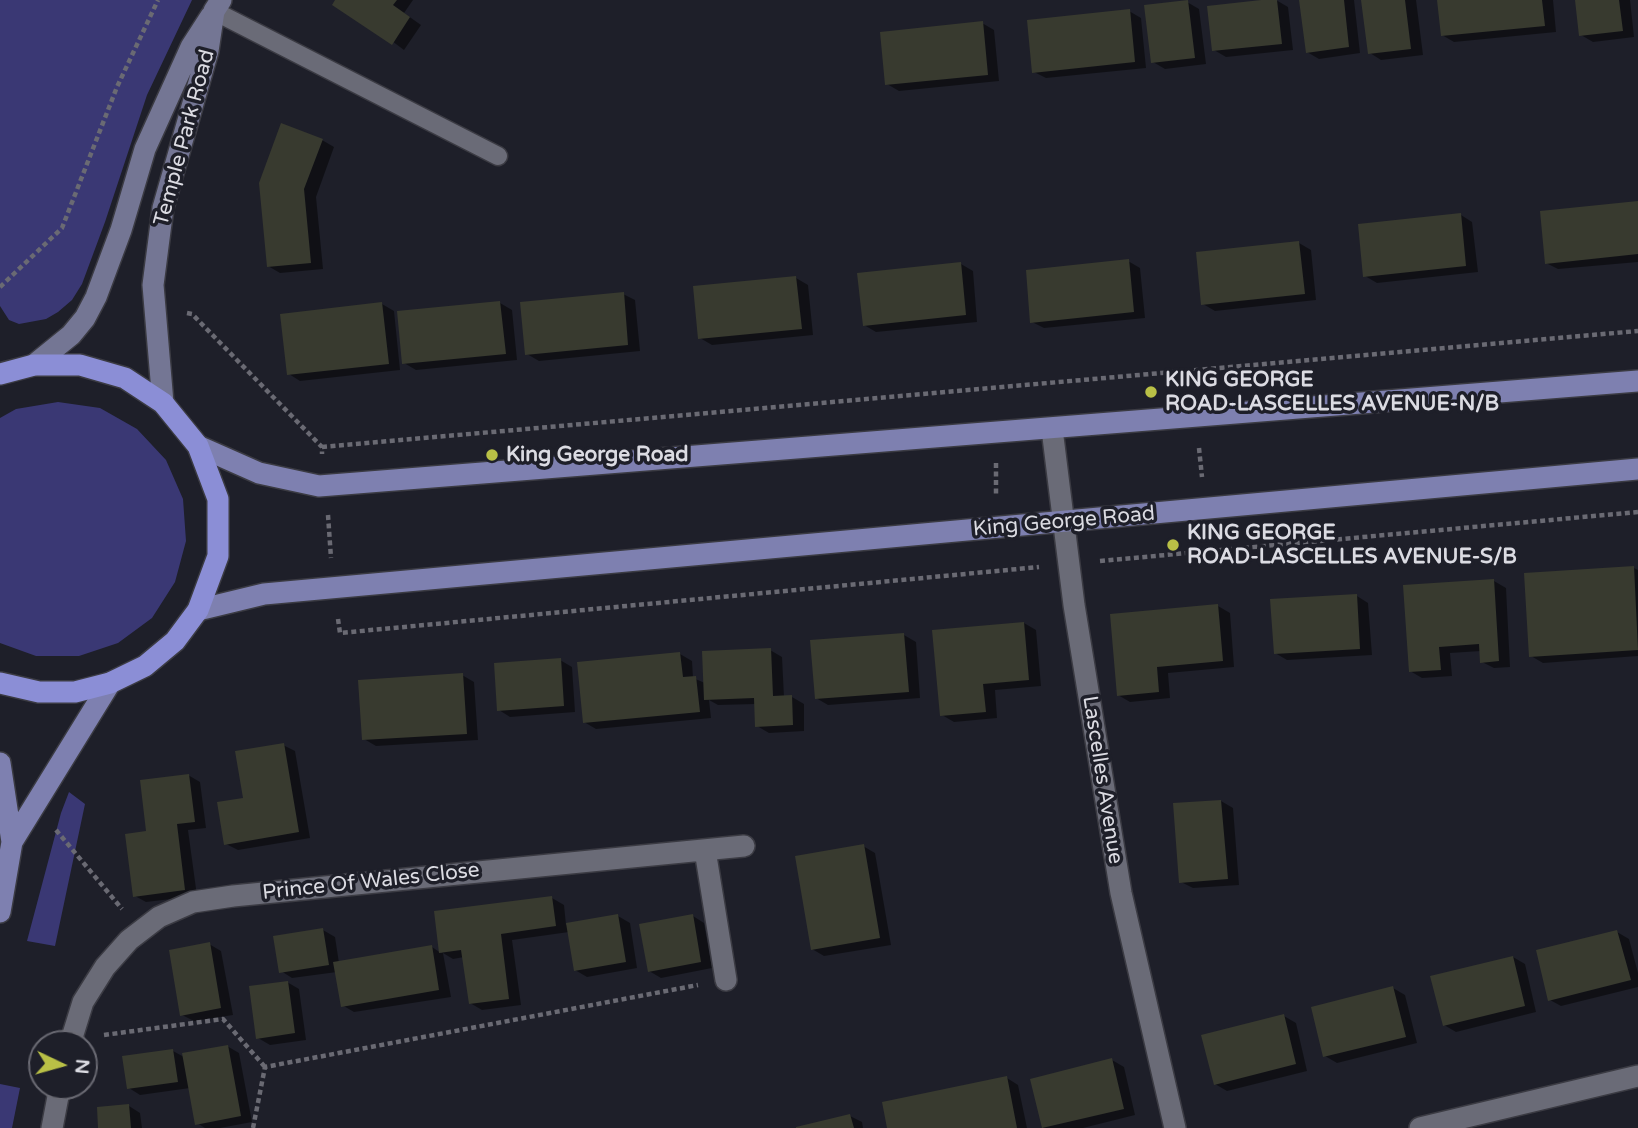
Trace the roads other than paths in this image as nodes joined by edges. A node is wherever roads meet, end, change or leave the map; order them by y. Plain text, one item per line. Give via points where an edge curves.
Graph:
1 (218, 6) edge
2 (498, 156) dead end
3 (12, 367) edge
4 (1638, 381) edge
5 (163, 404) junction
6 (1052, 429) junction
7 (198, 446) junction
8 (1638, 469) edge
9 (1065, 523) junction
10 (198, 610) junction
11 (0, 683) edge
12 (110, 684) junction
13 (0, 763) edge
14 (12, 842) junction
15 (744, 846) dead end
16 (705, 850) junction
17 (0, 912) edge
18 (726, 980) road end
19 (74, 1030) edge
20 (1638, 1076) edge
21 (57, 1100) edge
22 (52, 1128) edge
23 (1175, 1128) edge
24 (1420, 1128) edge

1 - 2 lane
1 - 3 street via 191,47 145,149 121,230 85,318 71,335
1 - 5 street, Temple Park Road via 163,208 153,285
3 - 5 highway via 80,365 125,378
4 - 6 main road
5 - 7 highway
6 - 7 main road via 319,486 259,473
6 - 9 street, Lascelles Avenue
7 - 10 highway via 218,499 218,556
8 - 9 main road, King George Road
9 - 10 main road, King George Road via 264,594
9 - 23 street, Lascelles Avenue via 1121,893
10 - 12 highway via 175,641 145,666
11 - 12 highway via 39,692 75,692
12 - 14 main road
13 - 14 main road
14 - 17 main road
15 - 16 street, Prince Of Wales Close
16 - 18 street
16 - 19 street, Prince Of Wales Close via 193,902 159,917 105,967 83,1002
20 - 24 street
21 - 22 street

